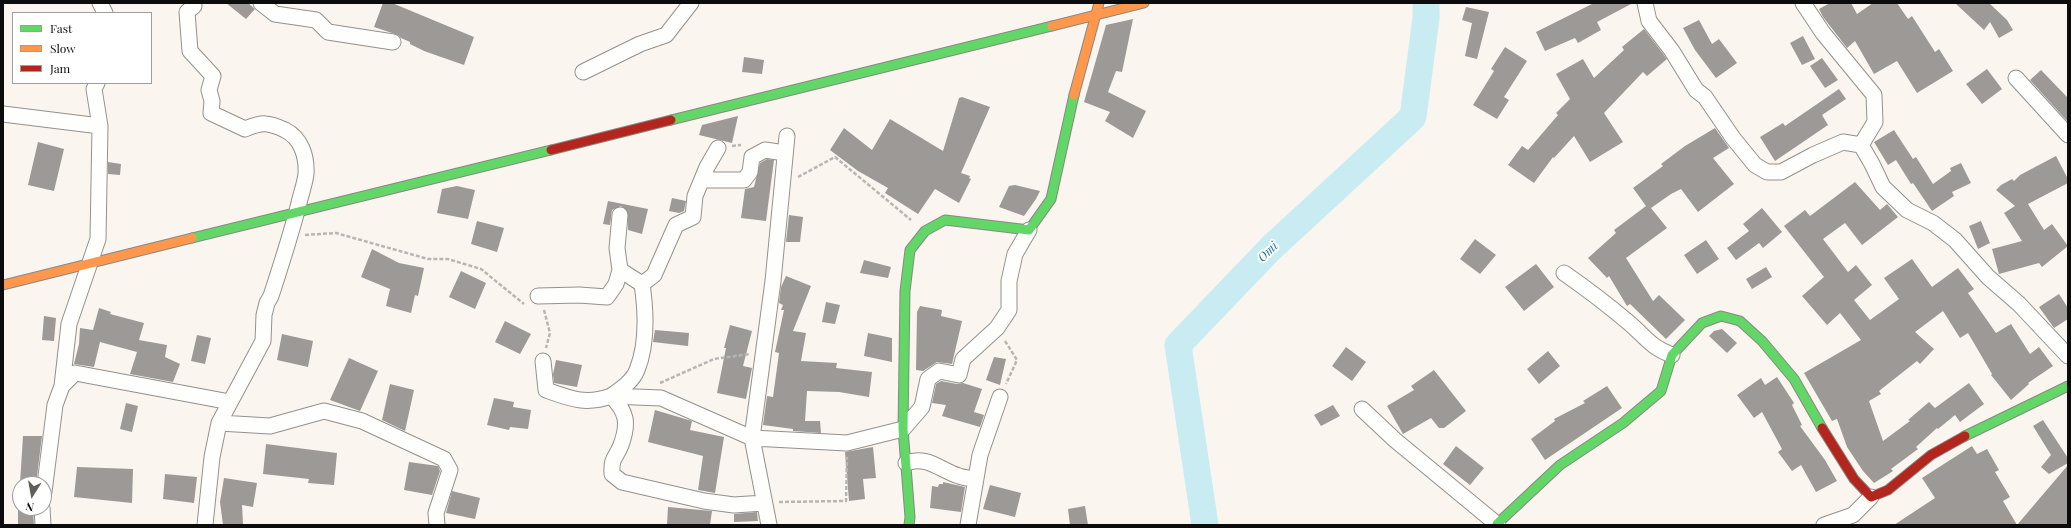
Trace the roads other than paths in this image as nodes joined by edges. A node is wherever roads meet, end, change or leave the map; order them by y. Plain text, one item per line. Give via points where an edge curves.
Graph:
1 (100, 3) edge
2 (193, 3) edge
3 (261, 3) edge
4 (691, 3) edge
5 (1099, 3) edge
6 (1144, 3) edge
7 (1645, 3) edge
8 (1803, 3) edge
9 (104, 12) edge
10 (393, 42) dead end
11 (583, 72) dead end
12 (2016, 78) dead end
13 (96, 84) edge
14 (3, 114) edge
15 (100, 126) junction
16 (2068, 135) edge
17 (787, 136) dead end
18 (1861, 145) junction
19 (718, 148) dead end
20 (785, 153) junction
21 (702, 180) junction
22 (620, 214) dead end
23 (1030, 230) junction
24 (620, 270) junction
25 (1564, 273) dead end
26 (642, 284) junction
27 (3, 285) edge
28 (538, 296) road end
29 (1672, 355) junction
30 (2068, 356) edge
31 (543, 361) road end
32 (62, 386) junction
33 (2068, 386) edge
34 (611, 396) junction
35 (1000, 397) road end
36 (230, 402) junction
37 (1362, 409) dead end
38 (219, 423) junction
39 (903, 429) junction
40 (752, 438) junction
41 (906, 463) junction
42 (46, 476) edge
43 (975, 479) junction
44 (1871, 497) junction
45 (764, 503) junction
46 (205, 525) edge
47 (437, 525) edge
48 (769, 525) edge
49 (908, 525) edge
50 (968, 525) edge
51 (1498, 525) edge
52 (1824, 525) edge

1 - 9 street
2 - 36 street via 194,6 187,12 190,48 212,76 209,90 212,101 211,113 245,129 256,124 271,124 293,134 300,142 305,160 306,174 291,232 264,315 263,341
3 - 10 street via 275,14 316,20 328,32
4 - 11 street via 666,35 640,44
5 - 23 main road via 1067,119 1051,199
6 - 27 main road
7 - 18 street via 1649,21 1672,51 1696,90 1705,97 1755,165 1767,172 1781,172 1843,142
8 - 18 street via 1823,33 1874,95 1875,122
12 - 16 street
13 - 15 street via 94,89
14 - 15 street
15 - 32 street via 98,239 69,324
17 - 20 street
18 - 30 street via 1883,187 1907,210 1933,223 1956,240 1988,277 2019,304
19 - 21 street
20 - 21 street via 765,150 752,158 750,172 744,180
20 - 40 street via 784,184
21 - 26 street via 694,196 694,217 676,225 654,275
22 - 24 street via 617,248
23 - 39 street via 1015,254 1009,281 1009,310 997,328 963,360 959,375 939,371 928,379 922,407
23 - 39 main road via 945,220 925,231 910,250 905,291
24 - 26 street
24 - 28 street via 616,284 607,297
25 - 29 street via 1630,323 1657,349
26 - 34 street via 646,312 637,371 625,386
29 - 44 main road via 1702,323 1721,316 1740,321 1762,341 1794,380 1836,453 1854,479
29 - 51 main road via 1661,391 1653,399 1623,423 1560,465
31 - 34 street via 546,390 580,401 599,400
32 - 36 street via 75,373
32 - 42 street via 55,405
33 - 44 main road via 1977,429 1931,455 1888,490
34 - 40 street via 661,398
34 - 45 street via 626,415 621,446 612,464 612,474 622,482 704,501 734,505
35 - 43 street via 980,455
36 - 38 street
37 - 51 street via 1395,440
38 - 46 street via 211,464
38 - 47 street via 270,426 324,411 362,421 444,459 450,470 436,513
39 - 40 street via 847,444
39 - 41 main road
40 - 45 street
41 - 43 street via 915,459
41 - 49 main road via 910,517
43 - 50 street
44 - 52 street via 1853,516
45 - 48 street

